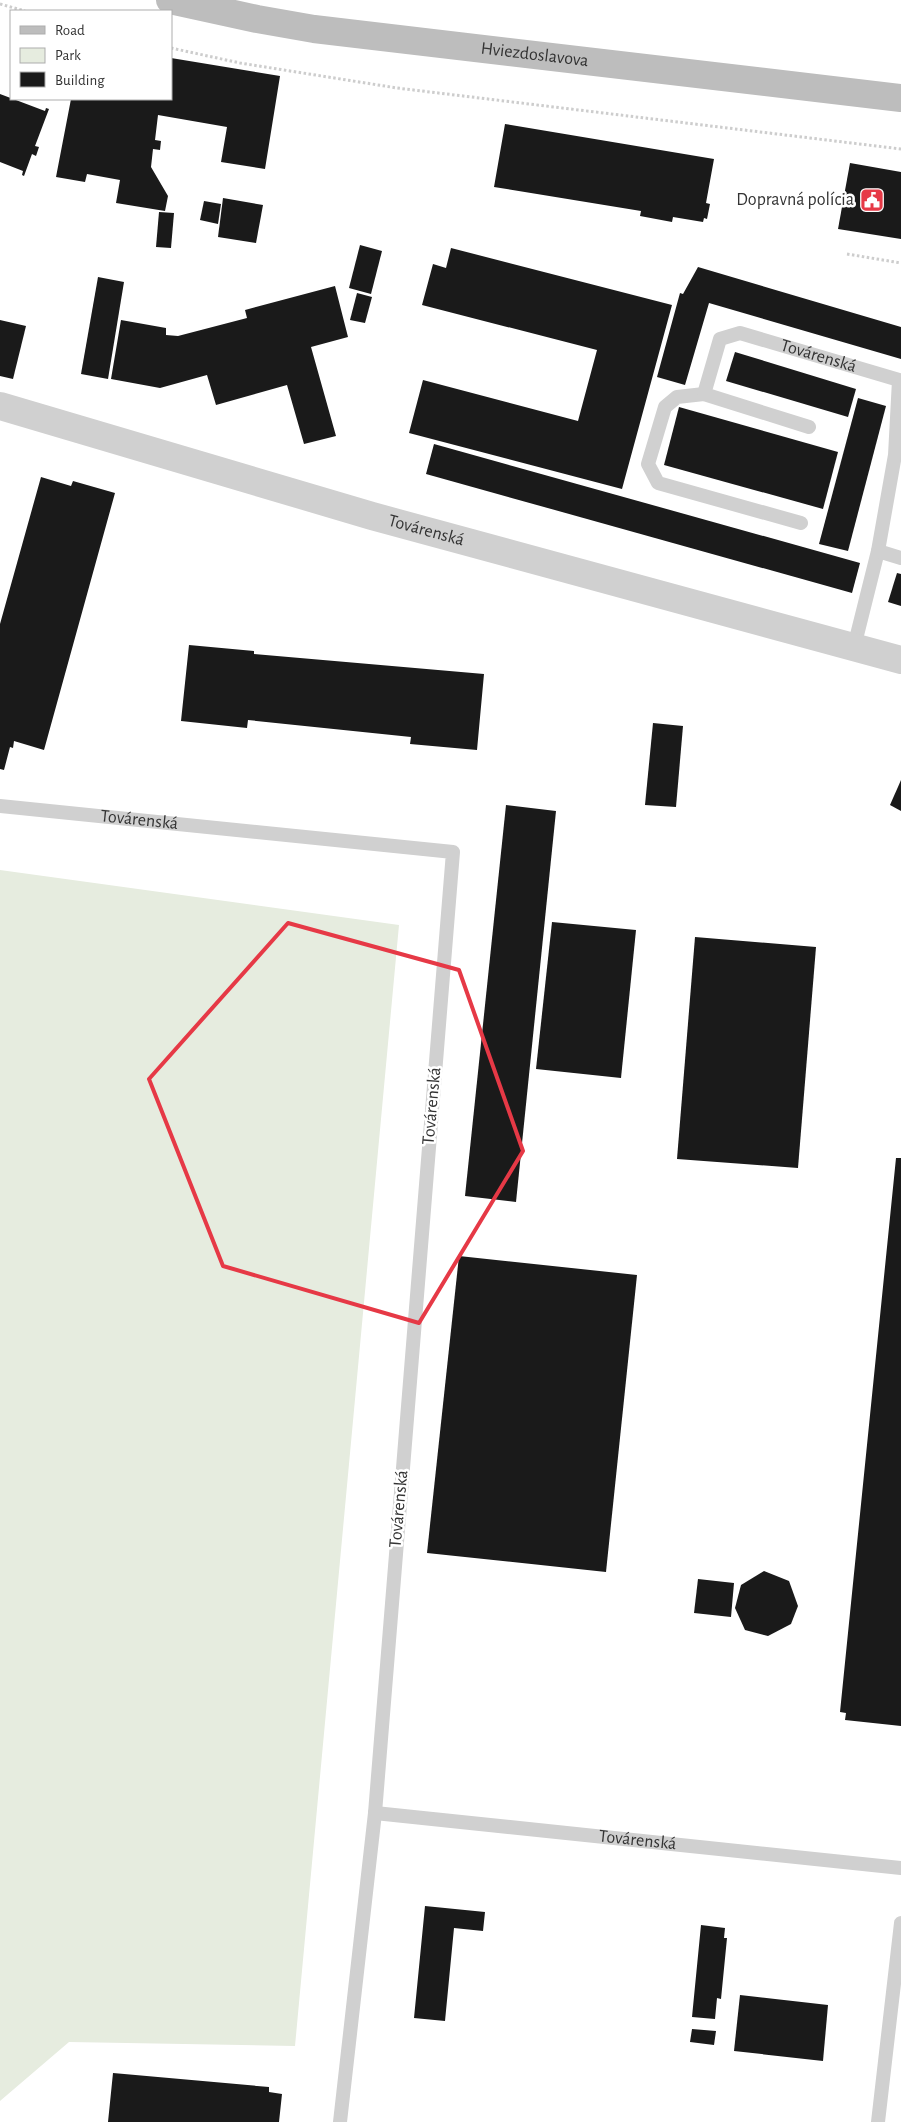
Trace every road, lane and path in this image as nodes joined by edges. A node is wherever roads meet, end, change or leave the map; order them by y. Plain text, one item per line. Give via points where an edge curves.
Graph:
1 (170, 0) edge
2 (0, 4) edge
3 (21, 10) edge
4 (172, 48) edge
5 (901, 98) edge
6 (901, 150) edge
7 (847, 254) dead end
8 (901, 263) edge
9 (704, 394) junction
10 (0, 406) edge
11 (809, 428) dead end
12 (898, 456) edge
13 (801, 523) dead end
14 (878, 551) junction
15 (901, 558) edge
16 (854, 647) junction
17 (901, 660) edge
18 (0, 806) edge
19 (375, 1813) junction
20 (901, 1868) edge
21 (901, 1923) edge
22 (340, 2122) edge
23 (878, 2122) edge

1 - 5 main road, Hviezdoslavova via 314,29
2 - 3 path
4 - 6 path via 240,63 397,88
7 - 8 path
9 - 11 lane
9 - 12 lane, Továrenská via 720,339 740,333 899,380
9 - 13 lane via 677,397 665,407 648,464 658,483
10 - 16 street, Továrenská via 372,516
12 - 14 lane, Továrenská
14 - 15 lane
14 - 16 lane, Továrenská
16 - 17 street, Továrenská
18 - 19 lane, Továrenská via 453,852
19 - 20 lane, Továrenská
19 - 22 lane, Továrenská
21 - 23 lane

